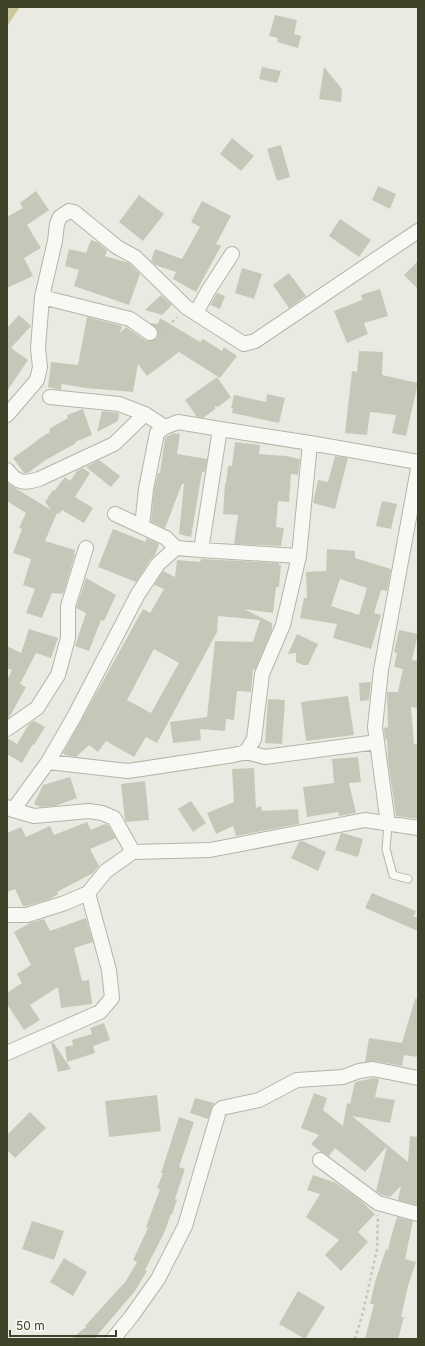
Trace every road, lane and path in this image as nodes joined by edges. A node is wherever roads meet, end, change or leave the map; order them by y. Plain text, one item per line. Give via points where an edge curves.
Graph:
1 (418, 231) edge
2 (232, 254) dead end
3 (42, 297) junction
4 (191, 310) junction
5 (150, 333) joint
6 (50, 397) dead end
7 (145, 414) junction
8 (7, 415) edge
9 (165, 427) junction
10 (220, 429) junction
11 (310, 443) junction
12 (418, 462) edge
13 (418, 469) edge
14 (7, 470) edge
15 (115, 514) dead end
16 (142, 526) junction
17 (86, 548) dead end
18 (176, 548) junction
19 (201, 550) junction
20 (298, 556) junction
21 (7, 729) edge
22 (377, 742) junction
23 (246, 752) junction
24 (48, 762) junction
25 (10, 809) edge
26 (388, 824) junction
27 (418, 828) edge
28 (133, 852) junction
29 (408, 879) dead end
30 (88, 893) junction
31 (7, 915) edge
32 (7, 1053) edge
33 (418, 1078) edge
34 (320, 1160) dead end
35 (378, 1203) junction
36 (418, 1214) edge
37 (113, 1339) edge
38 (355, 1339) edge

1 - 4 street via 252,342 244,344
2 - 4 street via 208,291
3 - 4 street via 57,224 60,217 69,211 74,212 117,247 135,257
3 - 5 street via 130,318
3 - 8 street via 38,348 40,366 37,380
4 - 5 path via 160,335 154,336
6 - 7 street via 119,404
7 - 9 street
7 - 14 street via 114,444 39,479 28,483 18,481
9 - 10 street via 178,422
9 - 16 street via 157,433
10 - 11 street
10 - 19 street
11 - 12 street
11 - 20 street
13 - 22 street via 381,670 375,727
15 - 16 street
16 - 18 street via 166,538
17 - 21 street via 68,606 68,638 58,674 37,708
18 - 19 street
18 - 24 street via 158,564 138,594
19 - 20 street
20 - 23 street via 283,625 262,674 254,739
22 - 23 street via 265,757
22 - 26 street
23 - 24 street via 128,771
24 - 25 street
25 - 28 street via 34,816 102,813 114,818
26 - 27 street
26 - 28 street via 365,820 210,850
26 - 29 lane via 386,849 393,875
28 - 30 street via 106,871
30 - 31 street via 27,914
30 - 32 street via 109,970 112,998 100,1012
33 - 37 street via 373,1069 343,1077 297,1080 259,1100 218,1111 185,1226 158,1279
34 - 35 street
35 - 36 street
35 - 38 path via 377,1249

